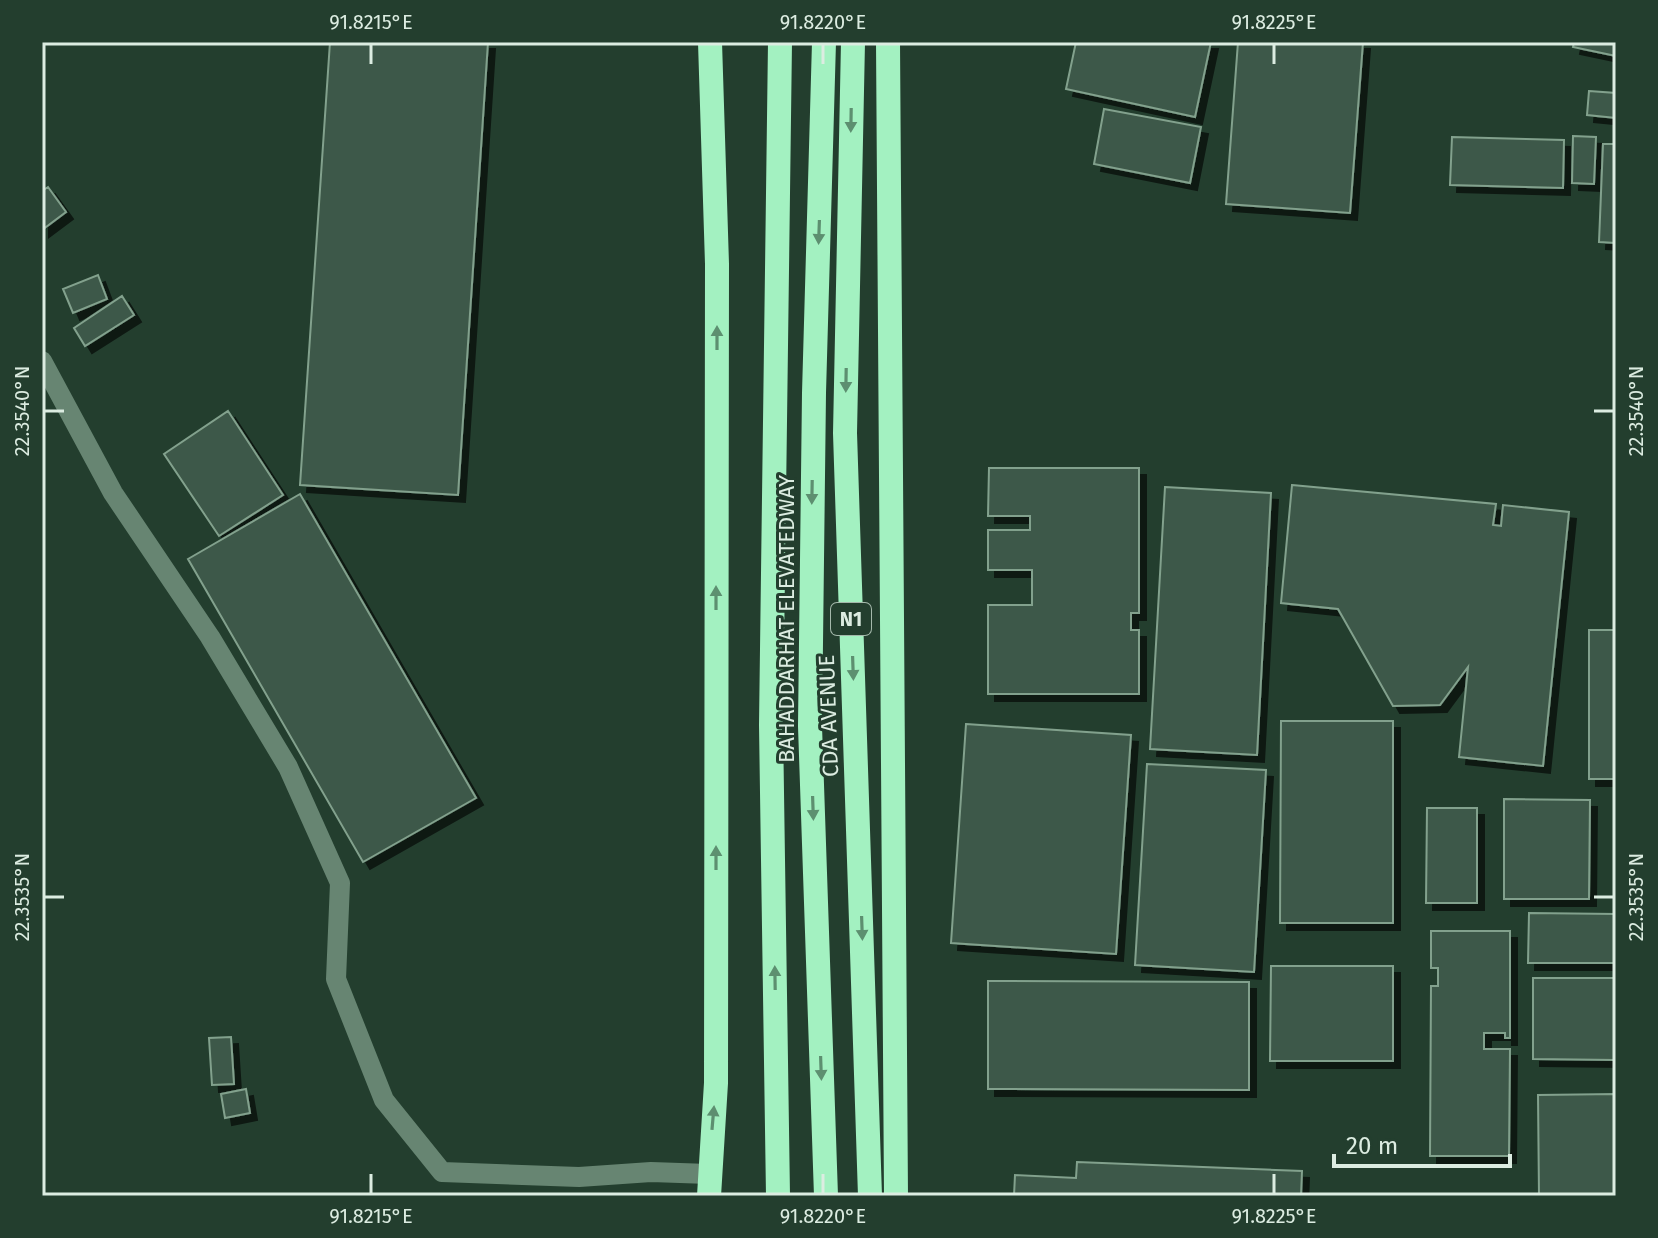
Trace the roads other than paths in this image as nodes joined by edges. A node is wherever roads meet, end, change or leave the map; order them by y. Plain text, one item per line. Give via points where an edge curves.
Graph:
1 (710, 42) edge
2 (780, 42) edge
3 (824, 42) edge
4 (853, 42) edge
5 (888, 42) edge
6 (42, 361) edge
7 (709, 1185) edge
8 (778, 1196) edge
9 (826, 1196) edge
10 (870, 1196) edge
11 (896, 1196) edge

7 -> 1 highway via 716,1083 717,264
8 -> 2 highway, BAHADDARHAT ELEVATEDWAY via 771,725
3 -> 9 highway, BAHADDARHAT ELEVATEDWAY via 810,726
4 -> 10 highway, CDA AVENUE / N1 via 845,433
5 - 11 highway
6 - 7 street via 113,493 210,637 288,767 340,883 336,979 384,1100 442,1172 579,1177 651,1172

